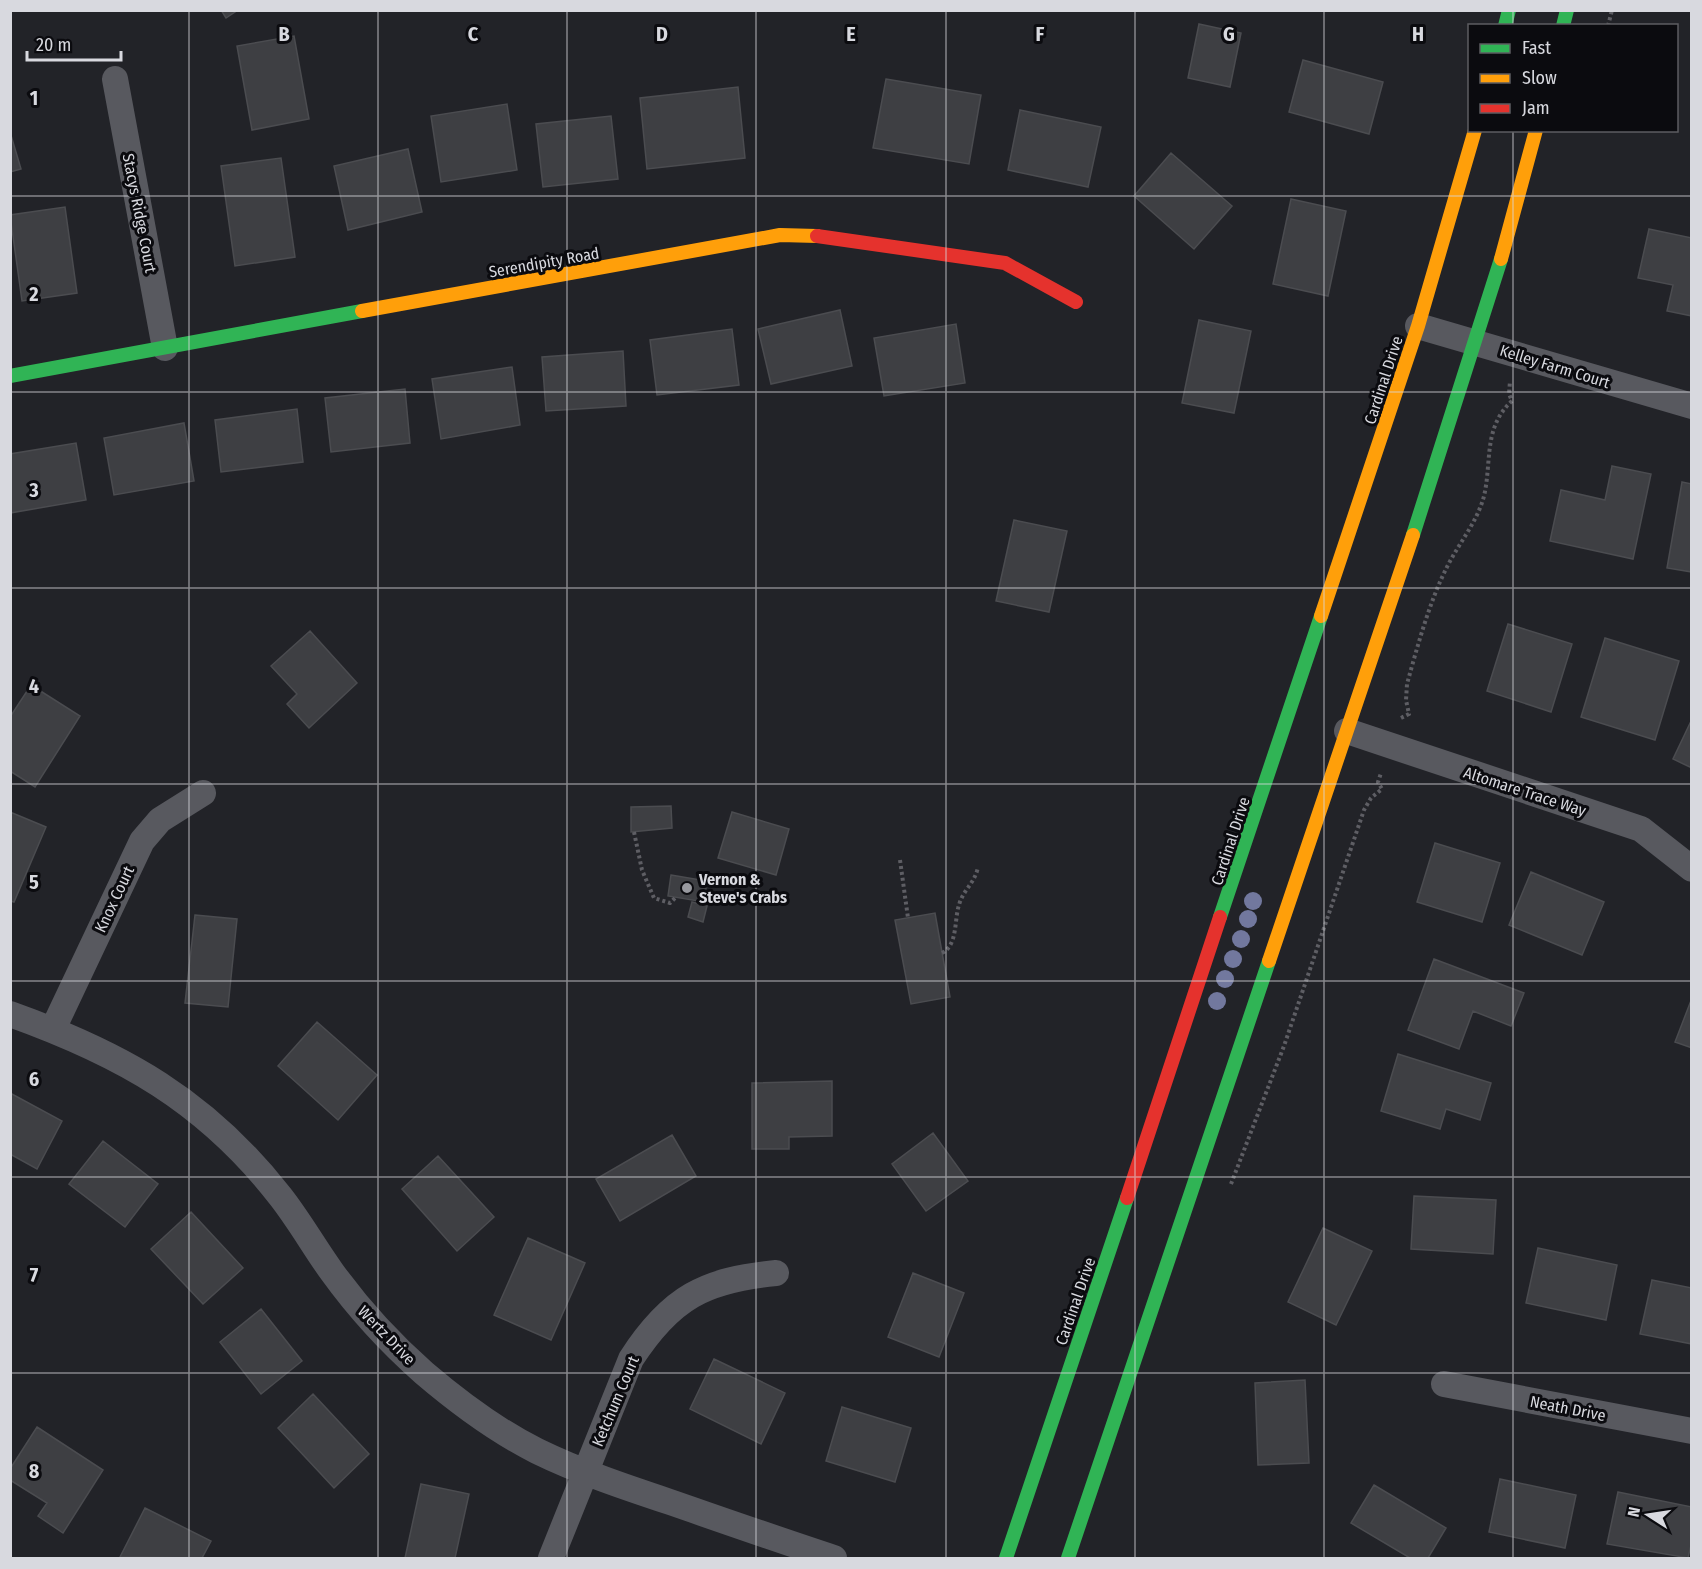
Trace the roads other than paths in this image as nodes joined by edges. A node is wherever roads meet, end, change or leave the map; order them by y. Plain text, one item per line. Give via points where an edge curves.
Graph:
1 (115, 79) dead end
2 (1474, 132) edge
3 (1535, 132) edge
4 (1076, 302) dead end
5 (1418, 326) junction
6 (1477, 342) junction
7 (165, 348) junction
8 (10, 376) edge
9 (1692, 406) edge
10 (1347, 731) junction
11 (203, 793) dead end
12 (1692, 869) edge
13 (10, 1014) edge
14 (52, 1029) junction
15 (776, 1273) dead end
16 (1444, 1384) dead end
17 (1692, 1431) edge
18 (585, 1473) junction
19 (551, 1558) edge
20 (834, 1558) edge
21 (1006, 1558) edge
22 (1068, 1558) edge

1 - 7 street, Stacys Ridge Court
2 - 5 main road, Cardinal Drive
3 - 6 main road
4 - 7 main road, Serendipity Road via 1005,263 834,237 780,236
5 - 6 street, Kelley Farm Court
5 - 21 main road, Cardinal Drive
6 - 9 street, Kelley Farm Court
6 - 10 main road
7 - 8 main road, Serendipity Road
10 - 12 street, Altomare Trace Way via 1641,829
10 - 22 main road
11 - 14 street, Knox Court via 160,820 142,842
13 - 14 street, Wertz Drive
14 - 18 street, Wertz Drive via 155,1080 203,1115 249,1159 281,1197 375,1326 424,1373 535,1450
15 - 18 street, Ketchum Court via 736,1277 704,1288 674,1306 650,1330 631,1359
16 - 17 street, Neath Drive
18 - 19 street, Ketchum Court
18 - 20 street, Wertz Drive

